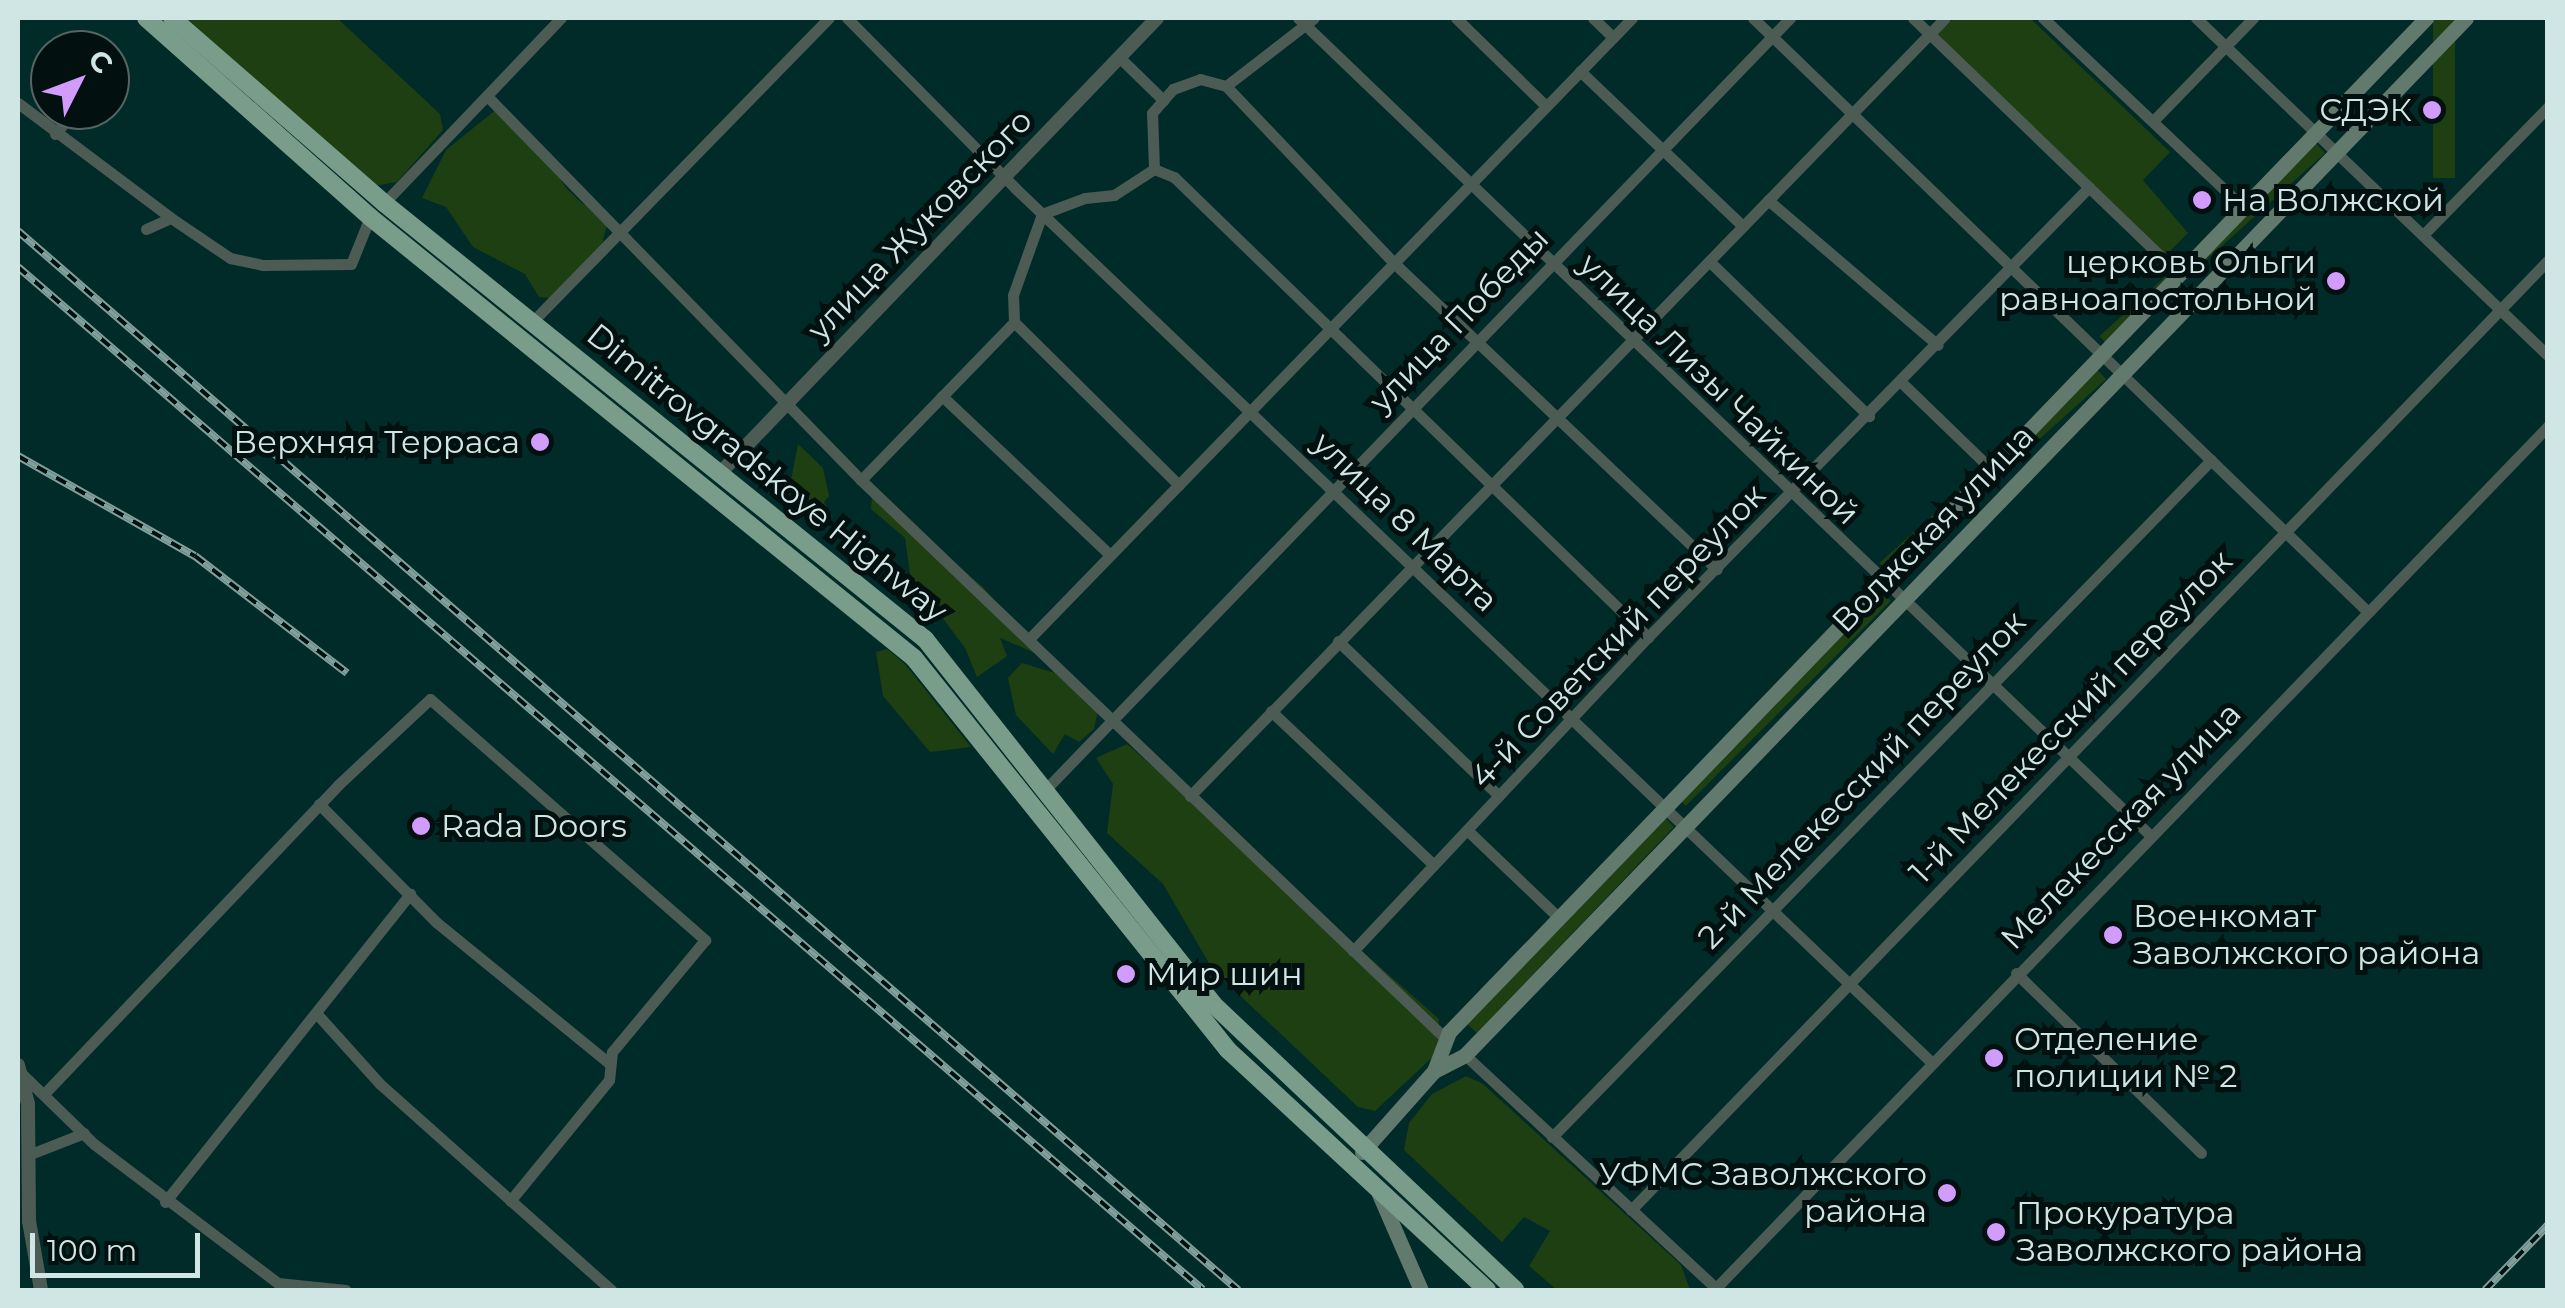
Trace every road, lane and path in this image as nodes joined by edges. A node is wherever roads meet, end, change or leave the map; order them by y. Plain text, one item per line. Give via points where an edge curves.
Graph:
1 (146, 18) edge
2 (172, 18) edge
3 (561, 18) edge
4 (829, 18) edge
5 (847, 18) edge
6 (1157, 18) edge
7 (1456, 18) edge
8 (1594, 18) edge
9 (1632, 18) edge
10 (1753, 18) edge
11 (1790, 18) edge
12 (1913, 18) edge
13 (1946, 18) edge
14 (2043, 18) edge
15 (2196, 18) edge
16 (2254, 18) edge
17 (2426, 18) edge
18 (2466, 18) edge
19 (1306, 20) edge
20 (1930, 34) junction
21 (1772, 36) junction
22 (1613, 37) junction
23 (2226, 46) junction
24 (1119, 58) junction
25 (1580, 71) junction
26 (1226, 86) junction
27 (487, 96) junction
28 (1163, 100) junction
29 (18, 103) edge
30 (1546, 106) junction
31 (2548, 108) edge
32 (1852, 113) junction
33 (2154, 121) junction
34 (58, 130) edge
35 (2316, 132) junction
36 (54, 134) junction
37 (1662, 149) junction
38 (2336, 152) junction
39 (1154, 169) junction
40 (1004, 177) junction
41 (1469, 186) junction
42 (2090, 187) junction
43 (1768, 200) junction
44 (384, 203) junction
45 (2243, 208) junction
46 (1042, 214) junction
47 (172, 218) junction
48 (366, 224) junction
49 (1743, 226) junction
50 (146, 228) dead end
51 (617, 234) junction
52 (2423, 235) junction
53 (1709, 260) junction
54 (2548, 260) edge
55 (1394, 263) junction
56 (1551, 265) junction
57 (2012, 268) junction
58 (2179, 274) junction
59 (2500, 310) junction
60 (532, 321) junction
61 (1014, 322) junction
62 (1328, 331) junction
63 (1630, 342) junction
64 (1476, 343) junction
65 (1938, 344) junction
66 (2102, 354) junction
67 (2548, 355) edge
68 (2123, 375) junction
69 (1902, 382) junction
70 (942, 396) junction
71 (788, 402) junction
72 (1412, 410) junction
73 (1248, 411) junction
74 (1555, 416) junction
75 (1869, 416) junction
76 (2548, 426) edge
77 (2211, 460) junction
78 (1992, 468) junction
79 (722, 471) junction
80 (860, 480) junction
81 (1179, 485) junction
82 (1490, 486) junction
83 (706, 488) junction
84 (1332, 488) junction
85 (1792, 497) junction
86 (2286, 533) junction
87 (1110, 555) junction
88 (1411, 565) junction
89 (1717, 570) junction
90 (1881, 583) junction
91 (1903, 604) junction
92 (2368, 612) junction
93 (1648, 637) junction
94 (1029, 639) junction
95 (1338, 641) junction
96 (1990, 686) junction
97 (1271, 710) junction
98 (1573, 721) junction
99 (1110, 723) junction
100 (2069, 760) junction
101 (1045, 790) junction
102 (1190, 796) junction
103 (1499, 796) junction
104 (319, 804) junction
105 (1665, 808) junction
106 (1684, 828) junction
107 (1467, 830) junction
108 (2151, 836) junction
109 (1433, 864) junction
110 (410, 894) junction
111 (1775, 910) junction
112 (1559, 918) junction
113 (1353, 951) junction
114 (2016, 973) junction
115 (1852, 983) junction
116 (317, 1014) junction
117 (1446, 1039) junction
118 (1465, 1055) junction
119 (1930, 1060) junction
120 (608, 1063) junction
121 (20, 1069) edge
122 (1434, 1071) junction
123 (44, 1094) junction
124 (84, 1133) junction
125 (1552, 1137) junction
126 (1362, 1152) junction
127 (2201, 1153) dead end
128 (28, 1156) junction
129 (1349, 1167) junction
130 (1379, 1194) junction
131 (510, 1200) junction
132 (166, 1202) junction
133 (1631, 1210) junction
134 (1715, 1289) edge
135 (41, 1290) edge
136 (346, 1290) edge
137 (611, 1290) edge
138 (1422, 1290) edge
139 (1487, 1290) edge
140 (1515, 1290) edge

1 - 48 highway, Dimitrovgradskoye Highway
2 - 44 highway, Dimitrovgradskoye Highway
3 - 27 street
4 - 51 street
5 - 40 street, улица 8 Марта
6 - 24 street, улица Жуковского
7 - 30 street
8 - 22 street
9 - 22 street
10 - 21 street
11 - 21 street, улица Победы
12 - 20 street
13 - 20 street
14 - 33 street
15 - 23 street
16 - 23 street
17 - 35 main road, Волжская улица
18 - 38 main road, Волжская улица
19 - 26 street
19 - 41 street, улица Лизы Чайкиной
20 - 32 street
20 - 42 street
21 - 32 street
21 - 37 street, улица Победы
22 - 25 street
23 - 33 street
23 - 35 street
24 - 28 street
24 - 40 street, улица Жуковского
25 - 30 street
25 - 37 street
26 - 28 street via 1200,78 1173,88
26 - 55 street
27 - 44 street
27 - 51 street
28 - 39 street via 1152,113
29 - 36 street
30 - 41 street
31 - 52 street
32 - 43 street
32 - 57 street
33 - 45 street
34 - 36 street
35 - 38 street
35 - 45 main road, Волжская улица
36 - 47 street
37 - 49 street
37 - 56 street, улица Победы
38 - 52 street
38 - 68 main road, Волжская улица
39 - 46 street via 1114,196 1085,198
39 - 62 street via 1174,177
40 - 46 street, улица 8 Марта
40 - 71 street, улица Жуковского
41 - 55 street
41 - 56 street, улица Лизы Чайкиной
42 - 57 street, 4-й Советский переулок
42 - 58 street
43 - 49 street
43 - 65 street
44 - 60 highway, Dimitrovgradskoye Highway
45 - 58 main road, Волжская улица
46 - 61 street via 1013,295
46 - 73 street, улица 8 Марта
47 - 48 street via 230,258 263,265 351,264
47 - 50 street
48 - 83 highway, Dimitrovgradskoye Highway
49 - 53 street
51 - 60 street
51 - 71 street
52 - 59 street
53 - 63 street
53 - 75 street
54 - 59 street, 1-й Мелекесский переулок
55 - 62 street
55 - 64 street
56 - 63 street, улица Лизы Чайкиной
56 - 64 street, улица Победы
57 - 65 street, 4-й Советский переулок
57 - 66 street
58 - 66 main road, Волжская улица
59 - 67 street
59 - 86 street, 1-й Мелекесский переулок
60 - 79 highway, Dimitrovgradskoye Highway
61 - 70 street
61 - 81 street
62 - 72 street
62 - 73 street
63 - 74 street
63 - 85 street, улица Лизы Чайкиной
64 - 72 street, улица Победы
64 - 74 street
65 - 69 street, 4-й Советский переулок
66 - 68 street
66 - 78 main road, Волжская улица
68 - 77 street
68 - 91 main road, Волжская улица
69 - 75 street, 4-й Советский переулок
69 - 78 street
70 - 80 street
70 - 87 street
71 - 79 street, улица Жуковского
71 - 80 street
72 - 82 street
72 - 84 street, улица Победы
73 - 81 street
73 - 84 street, улица 8 Марта
74 - 82 street
74 - 89 street
75 - 85 street, 4-й Советский переулок
76 - 92 street, Мелекесская улица
77 - 86 street
77 - 96 street, 2-й Мелекесский переулок
78 - 90 main road, Волжская улица
79 - 83 highway
79 - 101 highway, Dimitrovgradskoye Highway via 938,652
80 - 94 street
81 - 87 street
82 - 88 street
82 - 93 street
83 - 129 highway, Dimitrovgradskoye Highway via 914,658 1228,1050
84 - 88 street, улица 8 Марта
84 - 99 street, улица Победы
85 - 89 street, 4-й Советский переулок
85 - 90 street, улица Лизы Чайкиной
86 - 92 street
86 - 100 street, 1-й Мелекесский переулок
87 - 94 street
88 - 95 street
88 - 98 street, улица 8 Марта
89 - 93 street, 4-й Советский переулок
90 - 91 street, улица Лизы Чайкиной
90 - 105 main road, Волжская улица
91 - 96 street, улица Лизы Чайкиной
91 - 106 main road, Волжская улица
92 - 108 street, Мелекесская улица
93 - 98 street, 4-й Советский переулок
94 - 99 street
95 - 97 street
95 - 103 street
96 - 100 street, улица Лизы Чайкиной
96 - 111 street, 2-й Мелекесский переулок
97 - 102 street
97 - 109 street
98 - 103 street, 4-й Советский переулок
98 - 105 street, улица 8 Марта
99 - 101 street, улица Победы
99 - 102 street
100 - 108 street, улица Лизы Чайкиной
100 - 115 street, 1-й Мелекесский переулок
101 - 126 highway, Dimitrovgradskoye Highway via 1213,1004
102 - 113 street
103 - 107 street, 4-й Советский переулок
104 - 110 street
104 - 120 street via 430,700 705,940
104 - 123 street
105 - 106 street, улица 8 Марта
105 - 112 main road, Волжская улица
106 - 111 street, улица 8 Марта
106 - 118 main road, Волжская улица
107 - 109 street, 4-й Советский переулок
107 - 112 street
108 - 114 street, Мелекесская улица
109 - 113 street, 4-й Советский переулок
110 - 116 street via 328,989
110 - 120 street
111 - 115 street, улица 8 Марта
111 - 125 street, 2-й Мелекесский переулок
112 - 117 main road, Волжская улица
113 - 117 street
114 - 119 street, Мелекесская улица
114 - 127 street
115 - 119 street, улица 8 Марта
115 - 133 street, 1-й Мелекесский переулок
116 - 131 street via 380,1084
116 - 132 street
117 - 122 main road, Волжская улица
118 - 122 main road, Волжская улица
118 - 125 street
119 - 134 street, Мелекесская улица
120 - 131 street via 609,1080
121 - 123 street
121 - 128 street
122 - 126 main road, Волжская улица
123 - 124 street
124 - 128 street
124 - 132 street
125 - 133 street
126 - 129 highway, Волжская улица
126 - 140 highway, Dimitrovgradskoye Highway
128 - 135 street via 29,1221
129 - 130 highway, Dimitrovgradskoye Highway
130 - 138 main road
130 - 139 highway, Dimitrovgradskoye Highway
131 - 137 street
132 - 136 street via 278,1283
133 - 134 street

